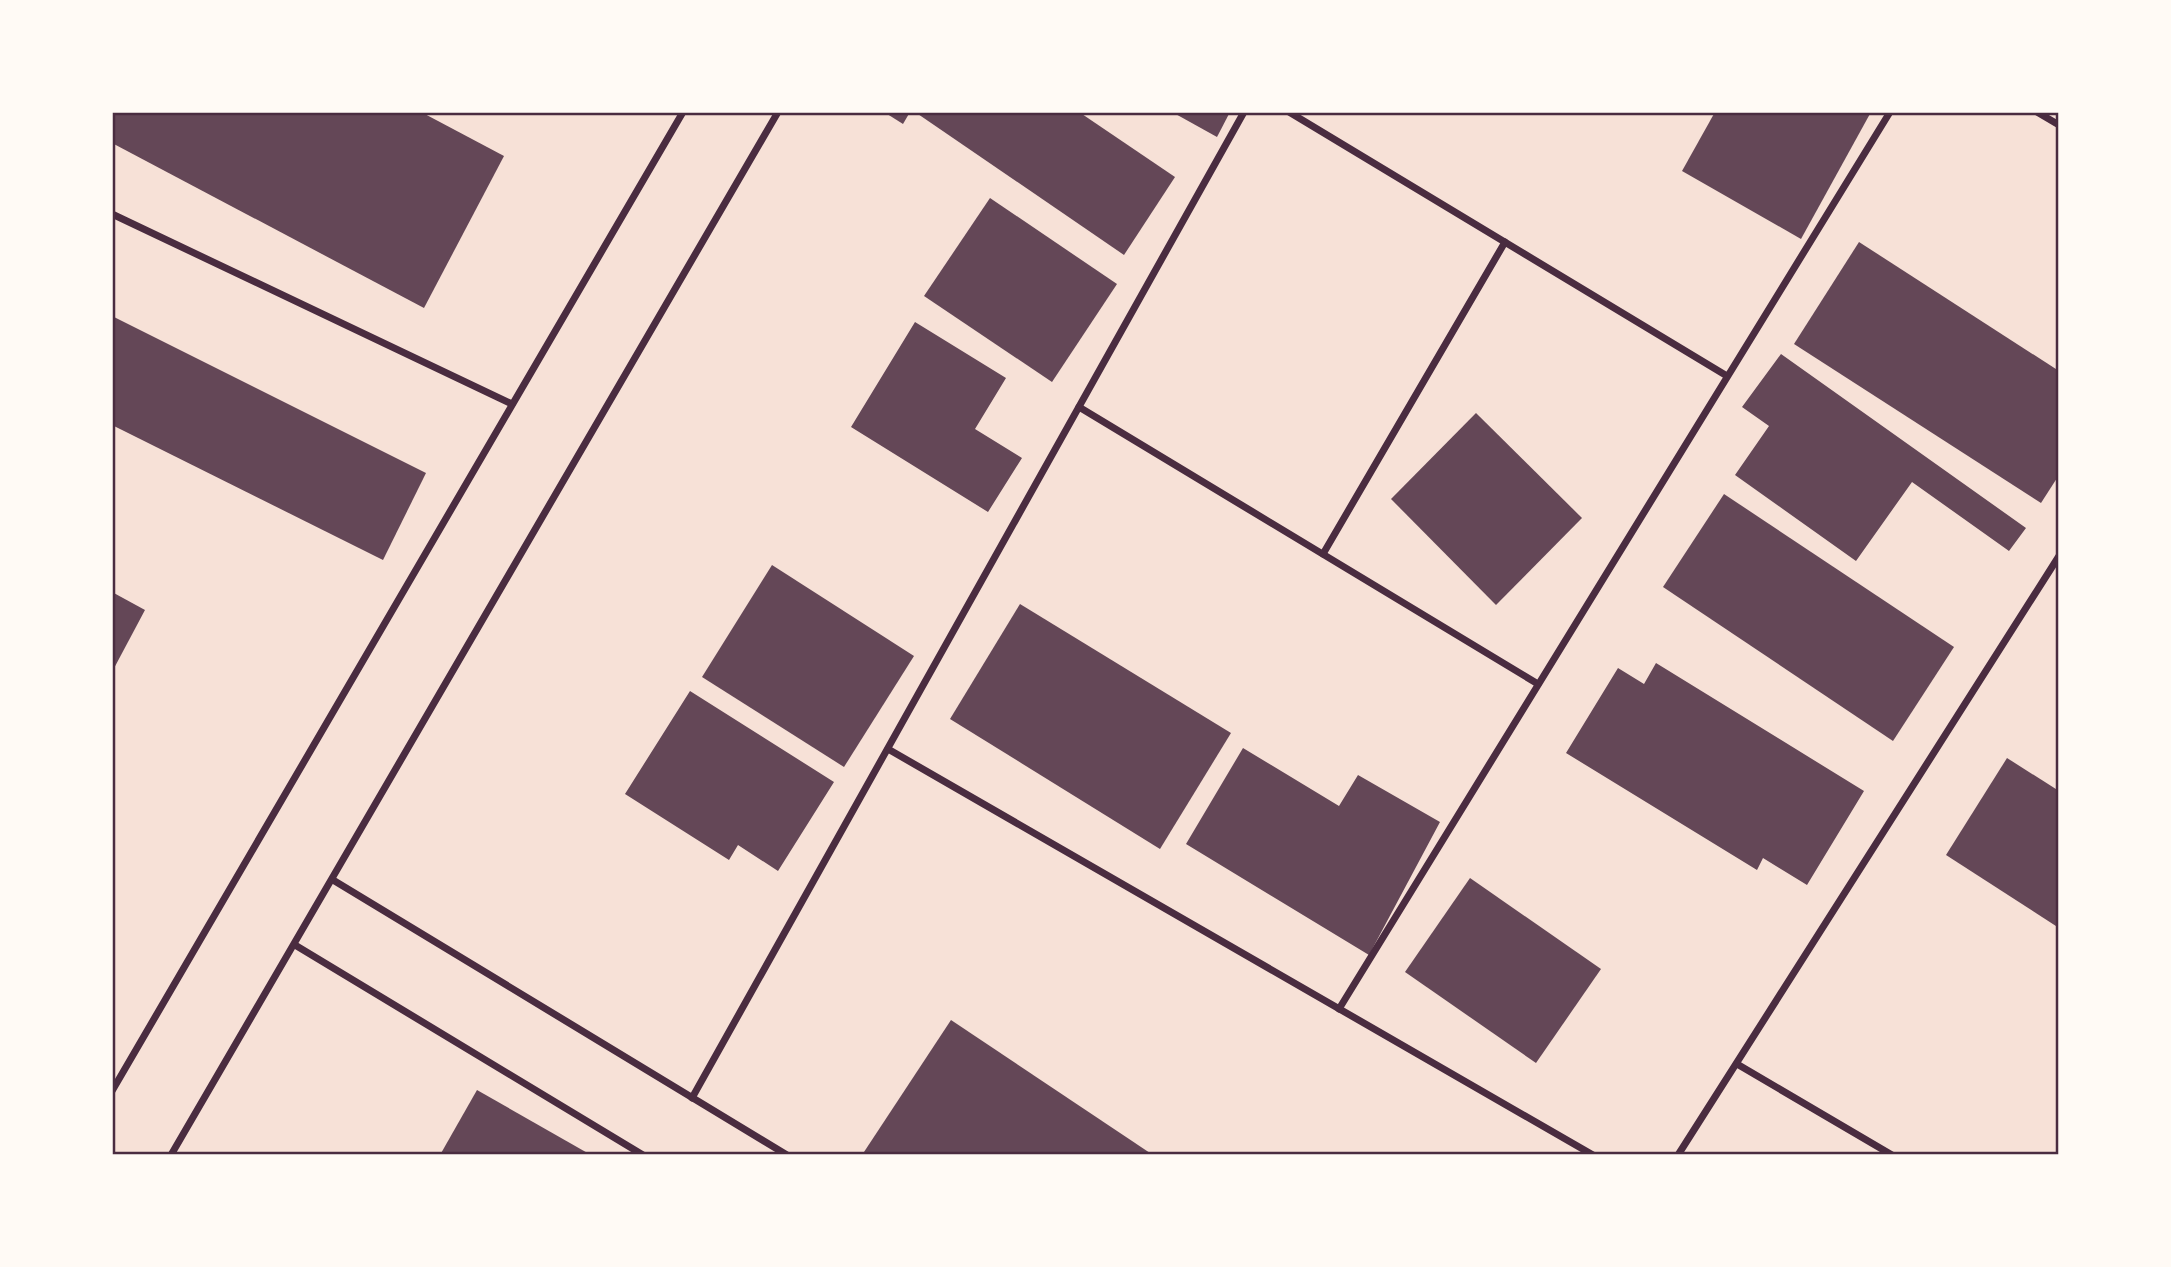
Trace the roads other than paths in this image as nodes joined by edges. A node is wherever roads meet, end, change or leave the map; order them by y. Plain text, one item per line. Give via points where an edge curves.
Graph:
1 (683, 112) edge
2 (778, 112) edge
3 (1244, 112) edge
4 (1289, 112) edge
5 (1890, 112) edge
6 (2037, 112) edge
7 (2059, 125) edge
8 (112, 214) edge
9 (1505, 242) junction
10 (1727, 376) junction
11 (512, 404) junction
12 (1079, 407) junction
13 (1323, 554) junction
14 (2059, 556) edge
15 (1538, 684) junction
16 (888, 749) junction
17 (333, 880) junction
18 (295, 945) junction
19 (1339, 1009) junction
20 (1737, 1064) junction
21 (112, 1091) edge
22 (692, 1098) junction
23 (171, 1155) edge
24 (643, 1155) edge
25 (787, 1155) edge
26 (1593, 1155) edge
27 (1678, 1155) edge
28 (1892, 1155) edge

1 - 11 street
2 - 17 street
3 - 12 street
4 - 9 street
5 - 10 street
6 - 7 street
8 - 11 street
9 - 10 street
9 - 13 street
10 - 15 street
11 - 21 street
12 - 13 street
12 - 16 street
13 - 15 street
14 - 20 street
15 - 19 street
16 - 19 street
16 - 22 street
17 - 18 street
17 - 22 street
18 - 23 street
18 - 24 street
19 - 26 street
20 - 27 street
20 - 28 street
22 - 25 street

